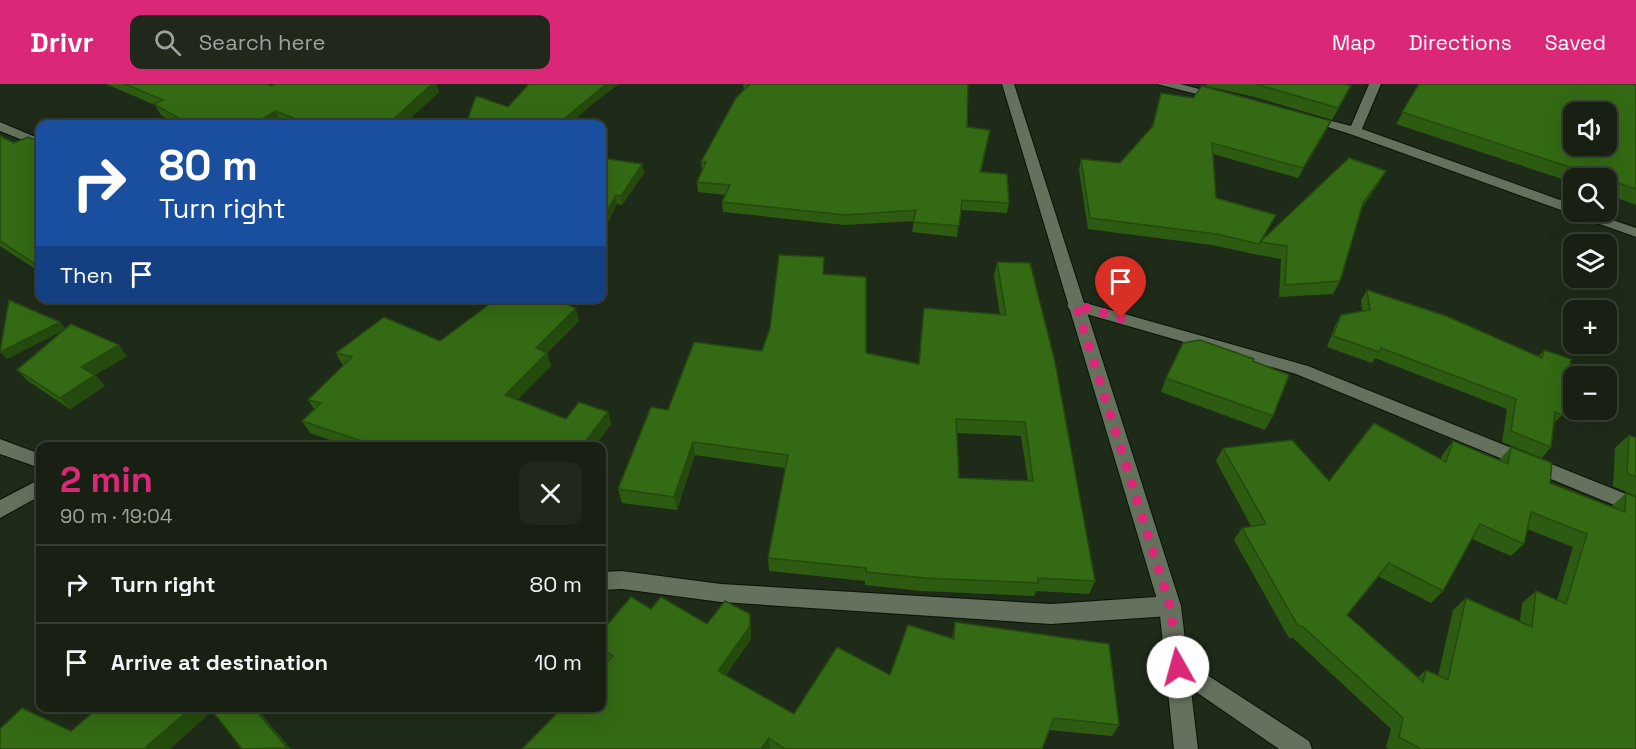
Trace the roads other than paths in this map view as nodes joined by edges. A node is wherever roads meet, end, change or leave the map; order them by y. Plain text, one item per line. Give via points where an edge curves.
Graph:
1 (1008, 84) edge
2 (1163, 84) edge
3 (1375, 84) edge
4 (1229, 98) edge
5 (1291, 114) edge
6 (0, 126) edge
7 (1355, 131) junction
8 (36, 142) edge
9 (1563, 207) edge
10 (1606, 222) edge
11 (1636, 233) edge
12 (1076, 305) junction
13 (0, 446) edge
14 (36, 460) edge
15 (36, 489) edge
16 (1636, 506) edge
17 (0, 510) edge
18 (606, 581) edge
19 (1170, 606) junction
20 (1178, 667) junction
21 (1186, 749) edge
22 (1300, 749) edge

1 - 12 street
2 - 4 street
3 - 7 street
5 - 7 street
6 - 8 street
7 - 9 street
10 - 11 street
12 - 16 street via 1302,370
12 - 19 street
13 - 14 street
15 - 17 street
18 - 19 street via 622,579 721,593 1051,614
19 - 20 street
20 - 21 street
20 - 22 street

